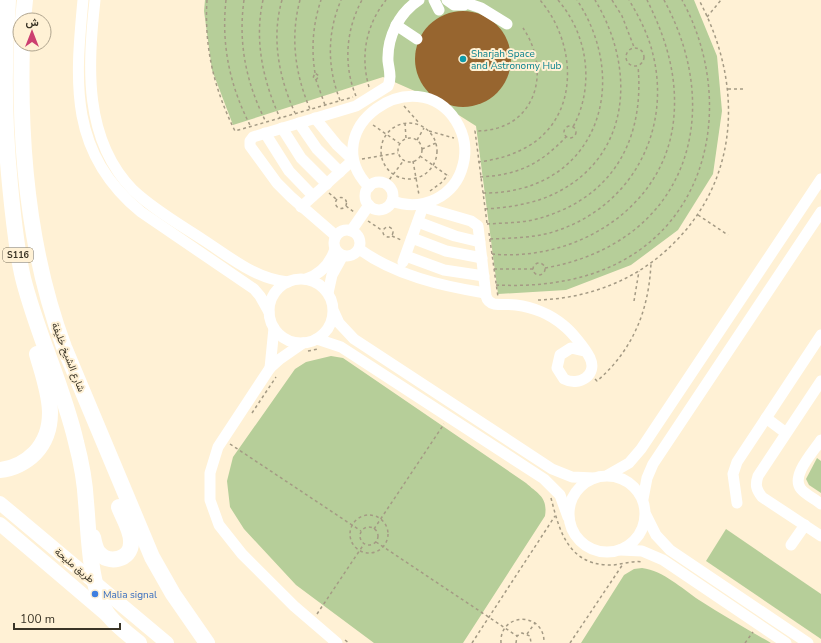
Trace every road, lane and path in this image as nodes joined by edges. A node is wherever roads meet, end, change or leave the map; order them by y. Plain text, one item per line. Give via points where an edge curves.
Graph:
1 (8, 0) edge
2 (25, 0) edge
3 (83, 0) edge
4 (95, 0) edge
5 (208, 0) edge
6 (226, 0) edge
7 (244, 0) edge
8 (263, 0) edge
9 (282, 0) edge
10 (300, 0) edge
11 (321, 0) edge
12 (341, 0) edge
13 (362, 0) edge
14 (386, 0) edge
15 (419, 0) edge
16 (447, 0) edge
17 (540, 0) edge
18 (558, 0) edge
19 (577, 0) edge
20 (595, 0) edge
21 (612, 0) edge
22 (629, 0) edge
23 (647, 0) edge
24 (664, 0) edge
25 (682, 0) edge
26 (699, 0) edge
27 (721, 0) edge
28 (463, 2) edge
29 (24, 12) edge
30 (707, 17) junction
31 (507, 24) dead end
32 (396, 25) junction
33 (523, 28) dead end
34 (417, 39) dead end
35 (634, 48) junction
36 (22, 52) edge
37 (638, 66) junction
38 (315, 73) junction
39 (316, 80) junction
40 (728, 89) junction
41 (746, 89) dead end
42 (370, 91) dead end
43 (340, 100) junction
44 (402, 104) dead end
45 (326, 105) junction
46 (312, 114) junction
47 (297, 118) junction
48 (281, 123) junction
49 (370, 123) dead end
50 (405, 124) junction
51 (251, 126) junction
52 (421, 126) junction
53 (573, 126) junction
54 (265, 127) junction
55 (424, 127) junction
56 (429, 131) junction
57 (387, 134) junction
58 (566, 137) junction
59 (406, 138) junction
60 (458, 139) dead end
61 (417, 140) junction
62 (399, 143) junction
63 (436, 143) junction
64 (422, 149) junction
65 (398, 153) junction
66 (357, 156) junction
67 (381, 156) junction
68 (420, 156) junction
69 (404, 160) junction
70 (413, 161) junction
71 (478, 162) junction
72 (434, 166) junction
73 (340, 172) junction
74 (450, 173) dead end
75 (393, 174) junction
76 (448, 176) junction
77 (480, 177) junction
78 (416, 179) junction
79 (821, 179) edge
80 (327, 184) junction
81 (386, 184) junction
82 (368, 187) junction
83 (429, 192) dead end
84 (483, 193) junction
85 (313, 196) junction
86 (415, 196) dead end
87 (422, 200) junction
88 (392, 201) junction
89 (301, 207) junction
90 (338, 207) joint
91 (371, 207) junction
92 (485, 209) junction
93 (821, 212) edge
94 (698, 215) junction
95 (367, 220) junction
96 (418, 222) junction
97 (383, 231) junction
98 (488, 232) dead end
99 (354, 233) junction
100 (728, 235) dead end
101 (336, 236) junction
102 (412, 238) junction
103 (485, 241) junction
104 (359, 248) junction
105 (340, 252) junction
106 (406, 256) junction
107 (487, 256) junction
108 (651, 263) junction
109 (545, 268) junction
110 (494, 269) junction
111 (533, 269) junction
112 (400, 271) junction
113 (639, 271) junction
114 (484, 276) junction
115 (306, 279) junction
116 (288, 282) junction
117 (496, 285) junction
118 (328, 293) junction
119 (486, 293) junction
120 (498, 298) dead end
121 (536, 300) dead end
122 (634, 301) dead end
123 (32, 309) junction
124 (269, 312) junction
125 (334, 312) junction
126 (274, 328) junction
127 (821, 335) edge
128 (317, 339) junction
129 (304, 347) junction
130 (324, 349) dead end
131 (584, 351) junction
132 (274, 371) junction
133 (588, 375) junction
134 (76, 376) junction
135 (820, 382) edge
136 (251, 414) dead end
137 (766, 418) junction
138 (446, 422) dead end
139 (786, 433) junction
140 (821, 440) edge
141 (227, 449) dead end
142 (0, 470) edge
143 (608, 476) junction
144 (594, 478) junction
145 (643, 499) junction
146 (86, 500) junction
147 (0, 503) edge
148 (737, 503) dead end
149 (821, 504) edge
150 (646, 514) junction
151 (568, 517) junction
152 (381, 519) junction
153 (0, 524) edge
154 (352, 525) junction
155 (805, 525) junction
156 (374, 529) junction
157 (362, 531) junction
158 (821, 536) edge
159 (376, 542) junction
160 (364, 544) junction
161 (791, 545) dead end
162 (384, 547) junction
163 (359, 550) junction
164 (620, 550) junction
165 (95, 582) junction
166 (316, 615) dead end
167 (108, 616) junction
168 (489, 617) junction
169 (535, 623) junction
170 (198, 628) junction
171 (505, 628) junction
172 (754, 630) dead end
173 (527, 634) junction
174 (517, 636) junction
175 (139, 643) edge
176 (167, 643) edge
177 (207, 643) edge
178 (214, 643) edge
179 (338, 643) edge
180 (472, 643) edge
181 (501, 643) edge
182 (516, 643) edge
183 (531, 643) edge
184 (544, 643) edge
185 (570, 643) edge
186 (745, 643) edge
187 (786, 643) edge
188 (808, 643) edge

1 - 123 highway, شارع الشيخ خليفة / S116 via 5,91 8,168 17,246
2 - 29 highway
3 - 124 street via 78,96 86,135 103,170 126,200 254,289
4 - 116 street via 91,75 93,113 104,147 122,177 150,204 253,273 275,281
5 - 51 path via 208,46 220,99 235,131
6 - 51 path via 225,39 229,70
7 - 54 path via 242,34 246,70
8 - 48 path via 260,24 261,54 266,80
9 - 47 path via 277,24 278,55 285,88
10 - 46 path via 295,29 296,58 299,79
11 - 38 path via 315,20 313,41
12 - 43 path via 332,27 330,47 333,78
13 - 43 path via 352,23 348,50 350,79 356,96
14 - 42 path via 373,21 365,45 365,72
15 - 32 street via 403,14
16 - 28 street via 457,6
17 - 71 path via 557,25 567,54 568,82 562,106 546,131 526,148 506,156
18 - 53 path via 576,27 585,62 584,98
19 - 84 path via 593,29 604,70 602,103 592,130 578,152 550,176 519,189
20 - 92 path via 614,39 622,83 619,110 606,146 593,166 555,193 529,203
21 - 35 path
22 - 103 path via 647,36 654,60 657,85 652,134 637,169 610,200 578,222 535,236
23 - 107 path via 665,40 674,92 671,134 662,162 653,179 626,212 611,224 585,238 536,253
24 - 109 path via 682,40 692,87 691,132 681,169 655,210 626,236 591,255
25 - 117 path via 704,55 710,106 709,131 704,155 697,177 681,206 649,242 610,267 552,283
26 - 30 path
27 - 30 path
28 - 31 street via 490,13
30 - 40 path via 721,54
32 - 34 street
32 - 46 street via 389,48 391,77 388,86 356,106
33 - 71 path via 532,42 537,58 538,75 534,94 522,114 509,123 495,129 475,131
35 - 37 path via 641,50 644,56
35 - 37 path via 627,53 627,60 631,65
36 - 134 highway, شارع الشيخ خليفة / S116 via 23,133 33,224 48,299
37 - 92 path via 638,103 634,132 622,157 599,185 566,208 532,220 487,224
38 - 39 path via 312,76
38 - 39 path via 319,76
39 - 45 path
40 - 41 path
40 - 94 path via 728,124 724,154 717,179
43 - 45 path
44 - 52 path
45 - 46 path
46 - 47 street
46 - 47 path
46 - 66 street via 337,145
47 - 48 street
47 - 48 path
47 - 73 street via 317,149
48 - 54 street
48 - 54 path
48 - 80 street via 301,158
49 - 57 path
50 - 52 path
50 - 57 path via 395,127
50 - 59 path
51 - 54 path
52 - 55 path
53 - 58 path via 564,128
53 - 58 path via 575,135
54 - 85 street via 282,162
54 - 89 street via 253,137 250,146 277,183
55 - 56 path
55 - 61 path
56 - 60 path
56 - 63 path
57 - 62 path
57 - 67 path via 382,144
58 - 77 path via 547,156 528,168 509,174
59 - 61 path
59 - 62 path
61 - 64 path
62 - 65 path
63 - 64 path
63 - 72 path via 437,156
64 - 68 path
65 - 67 path
65 - 69 path
66 - 67 path via 362,159
66 - 73 street
66 - 82 street via 359,175
66 - 87 street via 354,142 360,125 380,105 392,99 413,96 440,105 455,119 461,131 465,158 461,172 450,189 436,200
67 - 75 path via 384,165
68 - 70 path
68 - 72 path
69 - 70 path
69 - 75 path
70 - 78 path
71 - 77 path
72 - 76 path
72 - 78 path
73 - 80 street
74 - 76 path
75 - 78 path via 406,179
75 - 81 path
76 - 83 path
77 - 84 path
78 - 87 path
79 - 143 street via 641,449 629,463
80 - 85 street
81 - 82 street via 378,182
81 - 88 street via 392,191
82 - 91 street via 365,196
84 - 92 path
85 - 89 street
86 - 87 path
87 - 88 street via 408,205
87 - 96 street
87 - 103 street via 475,223
88 - 91 street via 384,209
89 - 101 street
90 - 90 path via 346,206 344,198 336,199
91 - 95 street
91 - 99 street
93 - 145 street via 653,464
94 - 100 path
94 - 108 path via 678,240
95 - 97 path
95 - 99 street
96 - 102 street
96 - 103 street via 442,232
97 - 97 path via 386,237 393,234 389,228
98 - 103 path
99 - 101 street via 341,231
99 - 104 street via 360,243
101 - 105 street via 334,243
102 - 106 street
102 - 107 street via 446,251
103 - 107 street
103 - 107 path
104 - 105 street via 351,255
104 - 112 street via 378,261
105 - 115 street via 323,270
105 - 118 street
106 - 112 street
106 - 114 street via 444,270
107 - 110 path
107 - 114 street
108 - 113 path
108 - 133 path via 647,299 634,337 618,361 597,381
109 - 111 path via 544,272 538,274
109 - 111 path via 540,263
110 - 111 path
110 - 117 path
112 - 119 street via 439,284
113 - 121 path via 594,291 571,297
113 - 122 path
114 - 119 street
115 - 116 street
115 - 118 street via 315,282
116 - 124 street via 274,294
117 - 120 path
118 - 125 street
119 - 131 street via 487,299 494,304 526,307 554,318 568,329
123 - 142 highway via 31,330 50,408 48,430 39,449 31,456 13,467
123 - 146 highway, شارع الشيخ خليفة / S116 via 71,421
124 - 126 street
125 - 128 street via 329,328
125 - 144 street via 339,323 354,339 552,469 572,477
126 - 129 street via 281,337
126 - 132 street
127 - 137 street
128 - 129 street
128 - 151 street via 341,347 544,479 560,495
129 - 130 path
129 - 132 street via 286,354
131 - 133 street via 591,362
131 - 133 street via 571,348 563,352 558,359 557,368 568,382 577,382
132 - 136 path
132 - 179 street via 218,447 210,473 210,500 219,525 242,554 294,606
134 - 146 highway via 77,389 131,539 126,555 115,560 99,553 94,542 91,514
134 - 170 highway, شارع الشيخ خليفة / S116 via 152,557
135 - 139 street
137 - 139 street
137 - 148 street via 734,467
138 - 152 path
139 - 155 street via 758,476 756,486 762,497
140 - 149 street via 799,473 797,482 802,490
141 - 154 path via 230,444
143 - 144 street
143 - 145 street via 619,477 629,482
144 - 151 street via 578,489 572,497
145 - 150 street
146 - 165 highway, شارع الشيخ خليفة / S116
147 - 165 main road, طريق مليحة
150 - 164 street via 639,536
150 - 188 street via 656,535 670,550
151 - 164 street via 575,536 586,546 600,552
152 - 154 path via 372,515 363,516
152 - 156 path
152 - 162 path via 388,535
153 - 167 main road, طريق مليحة
154 - 157 path
154 - 163 path via 351,541
155 - 158 street
155 - 161 street
156 - 157 path via 366,528
156 - 159 path via 378,536
157 - 160 path via 360,539
159 - 160 path
159 - 162 path
160 - 163 path
162 - 163 path via 370,553
162 - 168 path
163 - 166 path
164 - 187 street via 642,552 663,560
165 - 167 highway, شارع الشيخ خليفة / S116
165 - 176 main road, طريق مليحة
167 - 175 highway
168 - 171 path
168 - 180 path
168 - 185 path via 555,516 564,539 583,558 599,564 623,564
169 - 171 path via 526,619 516,620
169 - 173 path
169 - 184 path via 542,630
170 - 177 highway, شارع الشيخ خليفة / S116
170 - 178 highway
171 - 174 path
171 - 181 path
172 - 186 path
173 - 174 path via 521,633
173 - 183 path
174 - 182 path

